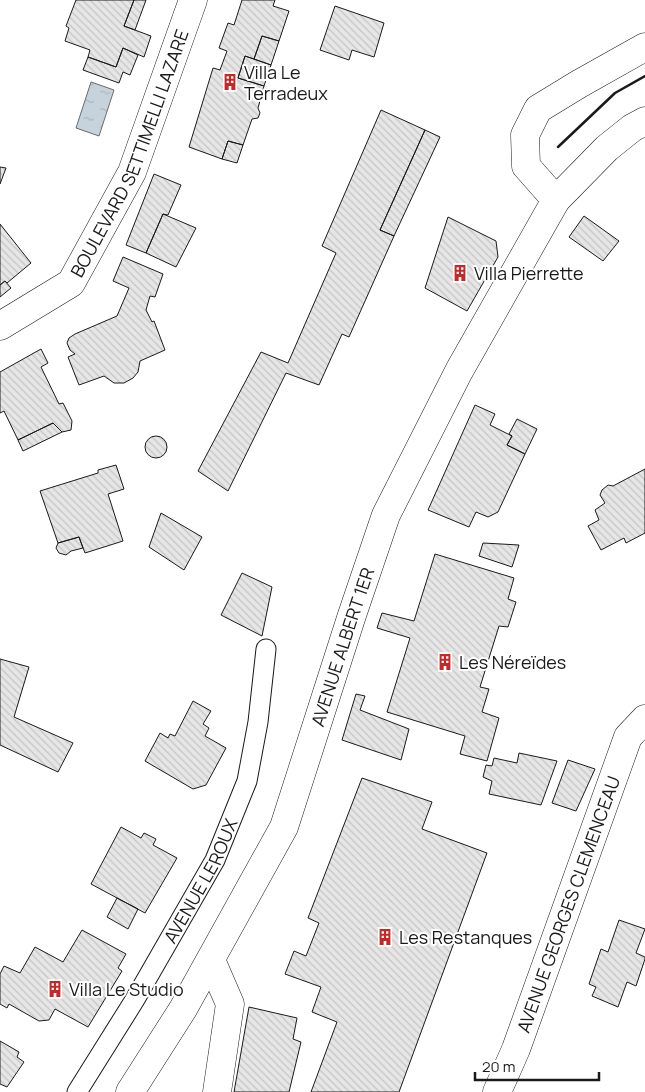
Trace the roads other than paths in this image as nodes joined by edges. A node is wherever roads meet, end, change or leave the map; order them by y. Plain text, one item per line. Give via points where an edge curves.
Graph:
1 (193, 0) edge
2 (645, 47) edge
3 (645, 121) edge
4 (556, 200) junction
5 (0, 326) edge
6 (266, 649) dead end
7 (645, 719) edge
8 (211, 960) junction
9 (77, 1092) edge
10 (130, 1092) edge
11 (217, 1092) edge
12 (497, 1092) edge

1 - 5 street, BOULEVARD SETTIMELLI LAZARE via 132,172 71,283
2 - 4 street via 538,109 525,134 526,166
3 - 4 street, AVENUE ALBERT 1ER via 607,148
4 - 8 street, AVENUE ALBERT 1ER via 459,371 386,515 284,827
6 - 9 lane, AVENUE LEROUX via 247,781 215,860
7 - 12 street, AVENUE GEORGES CLEMENCEAU via 628,737 516,1049
8 - 10 street, AVENUE ALBERT 1ER
8 - 11 street via 230,1004

